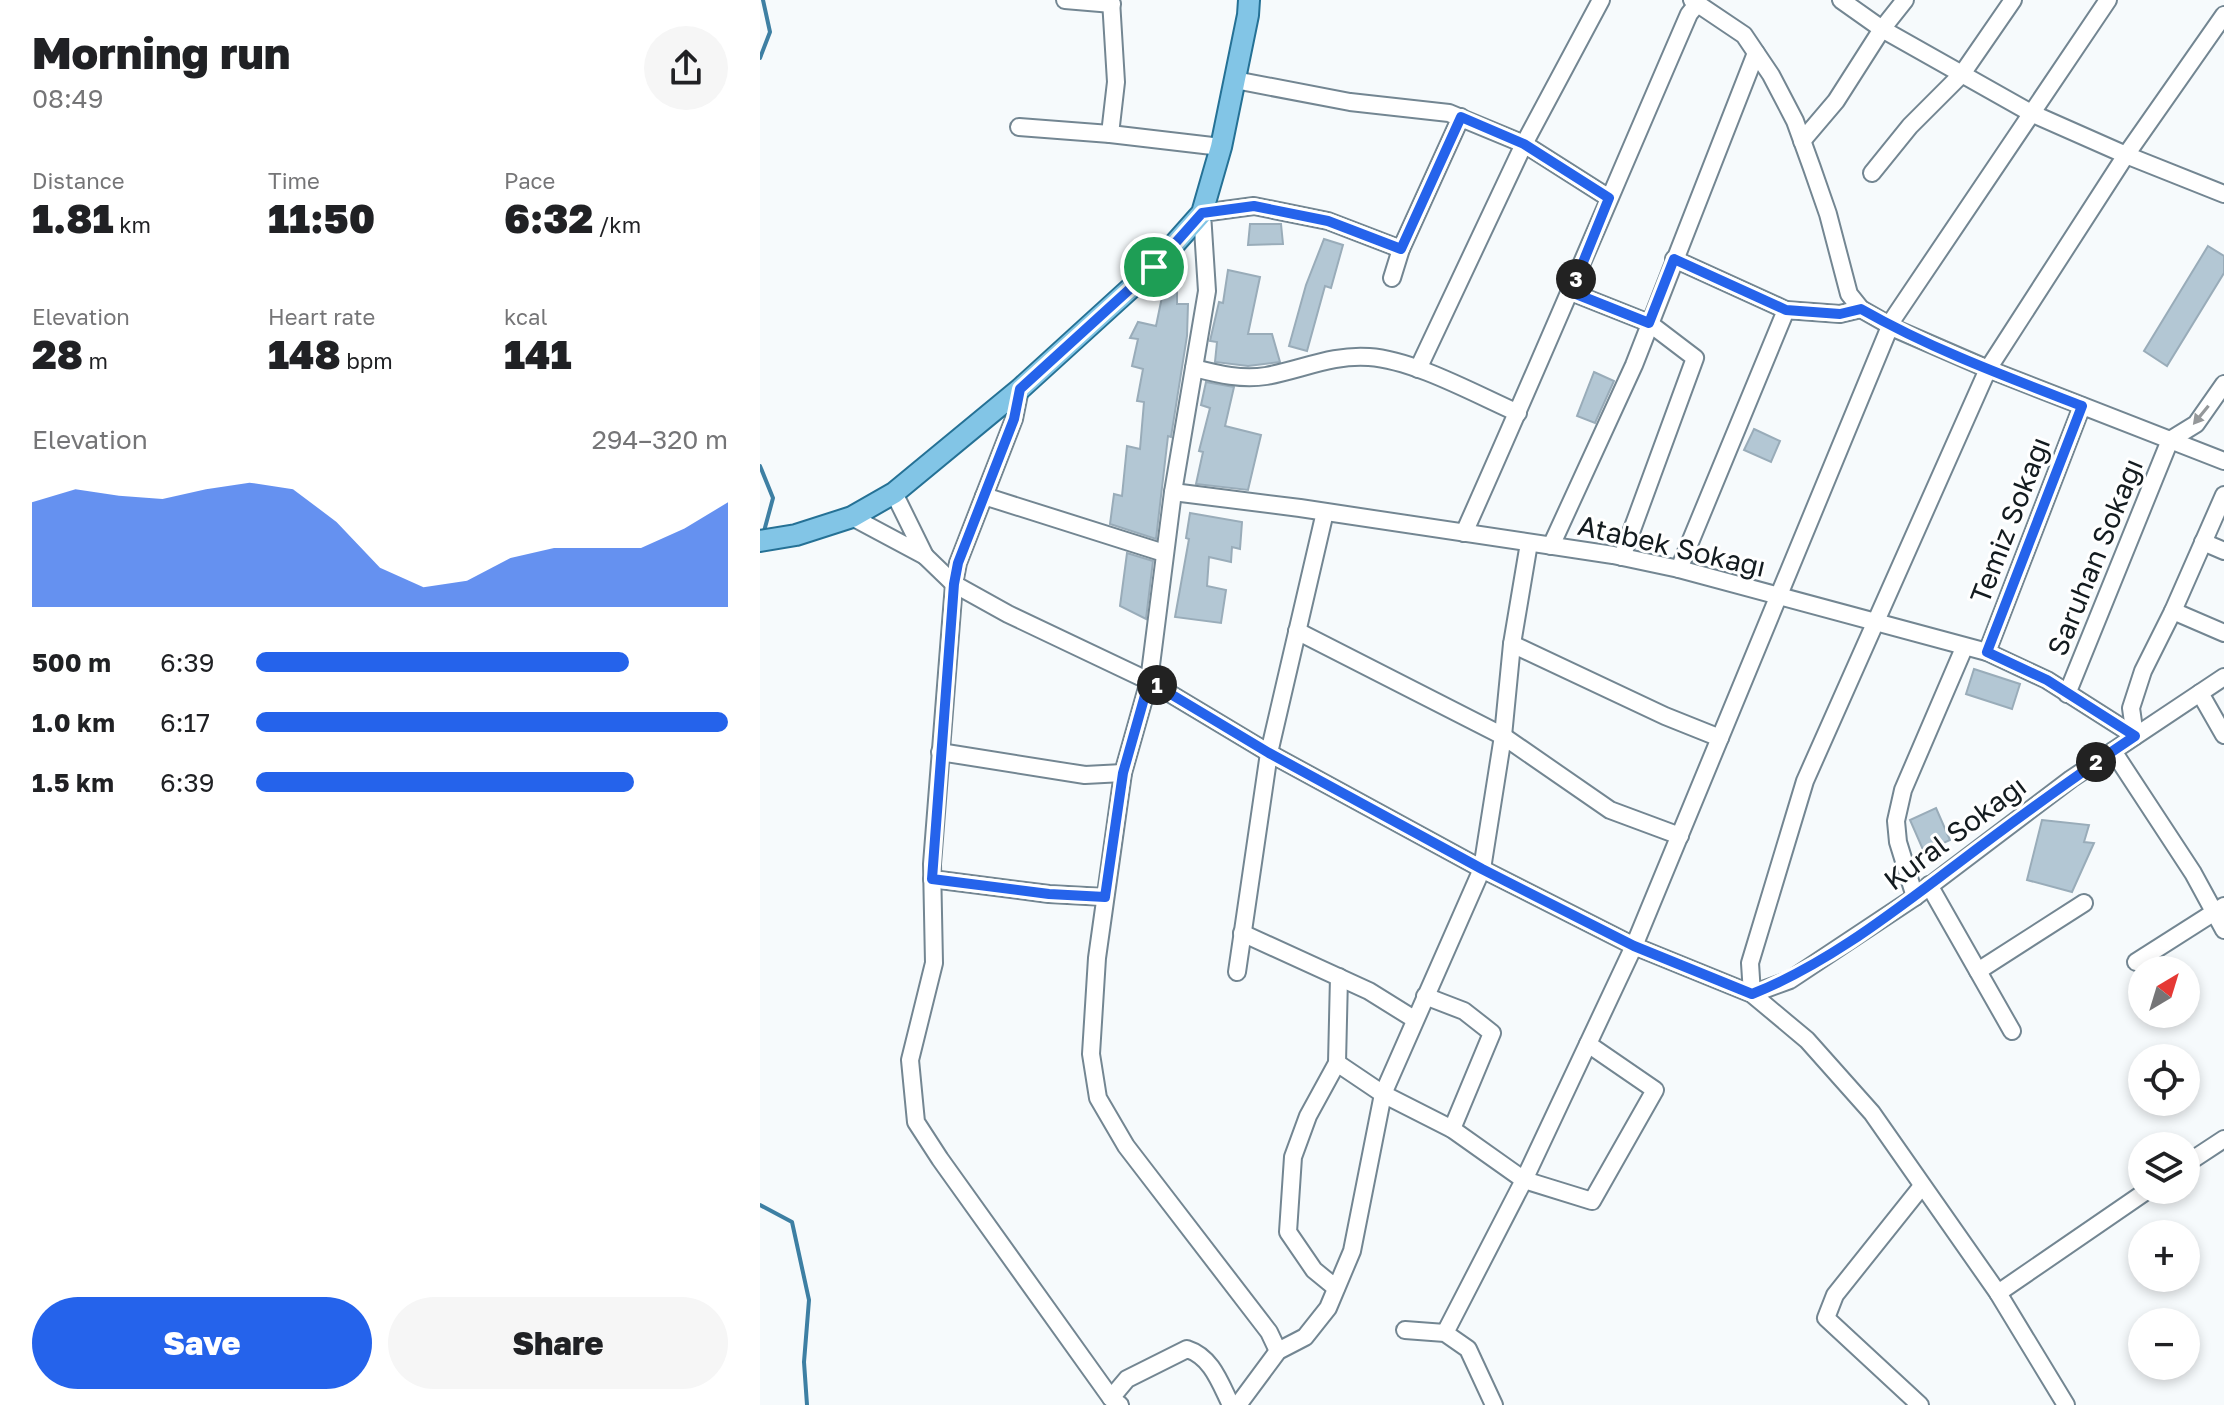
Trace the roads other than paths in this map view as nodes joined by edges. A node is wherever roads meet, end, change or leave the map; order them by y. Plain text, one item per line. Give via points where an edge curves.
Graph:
1 (1065, 0) edge
2 (1249, 0) edge
3 (1601, 0) edge
4 (1841, 0) edge
5 (1905, 0) edge
6 (2013, 0) edge
7 (2108, 0) edge
8 (1112, 2) edge
9 (1695, 2) edge
10 (2224, 15) edge
11 (1882, 29) junction
12 (1756, 53) junction
13 (1962, 74) junction
14 (1235, 80) junction
15 (2031, 113) junction
16 (1461, 117) junction
17 (1019, 127) dead end
18 (1110, 134) junction
19 (1802, 141) junction
20 (1524, 144) junction
21 (1221, 147) junction
22 (2126, 155) junction
23 (1872, 173) dead end
24 (2224, 194) edge
25 (1609, 198) junction
26 (1202, 213) junction
27 (1401, 249) junction
28 (1674, 259) junction
29 (1392, 278) dead end
30 (1571, 292) junction
31 (1861, 309) junction
32 (1786, 310) junction
33 (1649, 323) junction
34 (1890, 326) junction
35 (1194, 368) junction
36 (1418, 369) junction
37 (1988, 369) junction
38 (2224, 384) edge
39 (1020, 389) junction
40 (2082, 406) junction
41 (1518, 413) junction
42 (2170, 440) junction
43 (2224, 461) edge
44 (1173, 492) junction
45 (894, 493) junction
46 (2224, 495) edge
47 (984, 496) junction
48 (1325, 512) junction
49 (852, 517) junction
50 (1464, 533) junction
51 (760, 541) edge
52 (2203, 542) junction
53 (1529, 543) junction
54 (1551, 546) junction
55 (2224, 551) edge
56 (1164, 553) junction
57 (925, 556) junction
58 (1622, 557) junction
59 (1679, 569) junction
60 (954, 584) junction
61 (1779, 597) junction
62 (2173, 611) junction
63 (1876, 624) junction
64 (1297, 631) junction
65 (2224, 633) edge
66 (1512, 644) junction
67 (1964, 648) junction
68 (1987, 652) junction
69 (2224, 677) edge
70 (1149, 681) junction
71 (2200, 693) junction
72 (2067, 694) junction
73 (2224, 735) edge
74 (1503, 736) junction
75 (2135, 736) junction
76 (1720, 738) junction
77 (2113, 751) junction
78 (940, 752) junction
79 (1269, 753) junction
80 (1123, 773) junction
81 (1680, 836) junction
82 (1482, 869) junction
83 (932, 879) junction
84 (1929, 885) junction
85 (1105, 897) junction
86 (1915, 897) junction
87 (2084, 903) dead end
88 (2219, 909) edge
89 (2224, 930) edge
90 (1242, 933) junction
91 (1634, 946) junction
92 (2145, 956) edge
93 (1978, 971) junction
94 (1237, 972) dead end
95 (1339, 977) junction
96 (1752, 994) junction
97 (1425, 996) junction
98 (1414, 1019) junction
99 (2012, 1031) dead end
100 (1588, 1044) junction
101 (1337, 1063) junction
102 (1383, 1094) junction
103 (1452, 1129) junction
104 (2224, 1139) edge
105 (2200, 1155) edge
106 (1524, 1180) junction
107 (1922, 1186) junction
108 (2128, 1204) edge
109 (1336, 1288) junction
110 (1998, 1293) junction
111 (1405, 1330) dead end
112 (1445, 1333) junction
113 (1278, 1351) junction
114 (1115, 1401) edge
115 (1231, 1405) edge
116 (1238, 1405) edge
117 (1494, 1405) edge
118 (1920, 1405) edge
119 (2066, 1405) edge

1 - 8 street
2 - 14 main road
3 - 20 street
4 - 11 street
5 - 11 street
6 - 13 street
7 - 15 street
8 - 18 street via 1116,82
9 - 12 street via 1744,35
9 - 25 street
10 - 22 street
11 - 13 street
11 - 19 street via 1836,101
12 - 19 street
12 - 28 street
13 - 15 street
13 - 23 street
14 - 16 street
14 - 21 main road
15 - 22 street
15 - 34 street
16 - 20 street
16 - 27 street
17 - 18 street
18 - 21 street
19 - 31 street via 1849,294
20 - 25 street
20 - 36 street
21 - 26 main road
22 - 24 street
22 - 37 street
25 - 30 street
26 - 27 street via 1254,206 1328,221
26 - 35 street via 1207,291
26 - 39 main road via 1154,267
27 - 29 street
28 - 32 street
28 - 33 street
30 - 33 street
30 - 41 street
31 - 32 street via 1840,314
31 - 34 street
32 - 59 street
33 - 54 street
33 - 58 street via 1695,358
34 - 37 street
34 - 61 street
35 - 36 street via 1239,378 1265,376 1346,356
35 - 44 street
36 - 41 street
37 - 40 street
37 - 63 street
38 -> 42 street via 2196,424
39 - 45 main road
39 - 47 street
40 - 42 street
40 - 68 street, Temiz Sokağı
41 - 50 street
42 - 43 street
42 - 72 street, Saruhan Sokağı
44 - 48 street, Atabek Sokağı
44 - 56 street
45 - 49 main road
45 - 57 street
46 - 52 street
47 - 56 street
47 - 60 street
48 - 50 street, Atabek Sokağı
48 - 64 street
49 - 51 main road
49 - 57 street
50 - 53 street, Atabek Sokağı
52 - 55 street
52 - 62 street
53 - 54 street, Atabek Sokağı
53 - 66 street
54 - 58 street, Atabek Sokağı
56 - 70 street
57 - 60 street
58 - 59 street, Atabek Sokağı
59 - 61 street, Atabek Sokağı
60 - 70 street
60 - 78 street
61 - 63 street, Atabek Sokağı
61 - 76 street
62 - 65 street
62 - 75 street via 2131,708
63 - 67 street, Atabek Sokağı
63 - 96 street via 1805,781 1750,963
64 - 74 street
64 - 79 street
66 - 74 street
66 - 76 street
67 - 68 street, Atabek Sokağı
67 - 86 street via 1903,790 1896,821
68 - 72 street, Atabek Sokağı
69 - 71 street, Kural Sokağı
70 - 79 street
70 - 80 street
71 - 73 street
71 - 75 street, Kural Sokağı
72 - 75 street, Atabek Sokağı
74 - 81 street via 1610,810
74 - 82 street
75 - 77 street, Kural Sokağı
76 - 81 street
77 - 84 street, Kural Sokağı
77 - 88 street
78 - 80 street via 1085,775
78 - 83 street
79 - 82 street
79 - 90 street
80 - 85 street
81 - 91 street
82 - 91 street
82 - 97 street
83 - 85 street
83 - 114 street via 934,963 910,1060 916,1122
84 - 86 street, Kural Sokağı
84 - 93 street
85 - 113 street via 1091,1054 1098,1098 1126,1146 1269,1332
86 - 96 street, Kural Sokağı via 1790,980
87 - 93 street
88 - 89 street
88 - 92 street
90 - 94 street
90 - 95 street
91 - 96 street
91 - 100 street
93 - 99 street
95 - 98 street
95 - 101 street
96 - 107 street via 1807,1040 1872,1113
97 - 98 street
97 - 103 street via 1464,1011 1492,1033
98 - 102 street
100 - 106 street
100 - 106 street via 1655,1090 1592,1201
101 - 102 street
101 - 109 street via 1293,1157 1288,1232 1314,1270
102 - 103 street
102 - 109 street via 1352,1251
103 - 106 street
104 - 105 street
106 - 112 street
107 - 110 street
107 - 118 street via 1835,1295 1826,1318
108 - 110 street
109 - 113 street via 1305,1337
110 - 119 street
111 - 112 street
112 - 117 street via 1468,1349
113 - 116 street
114 - 115 street via 1127,1379 1187,1349 1210,1363

